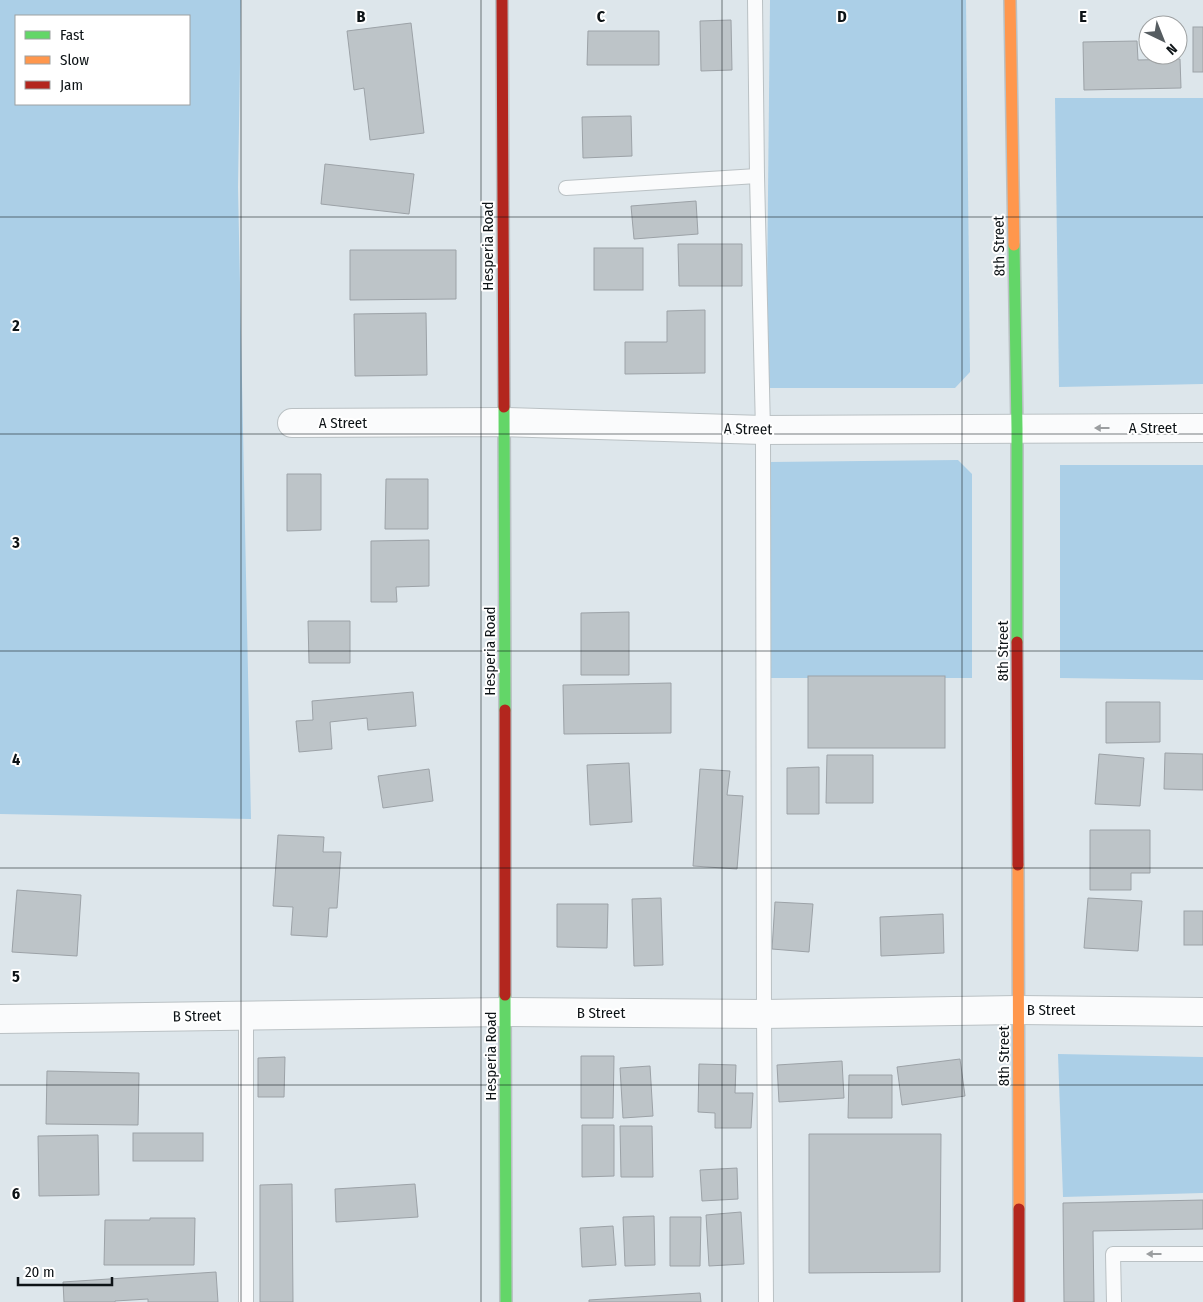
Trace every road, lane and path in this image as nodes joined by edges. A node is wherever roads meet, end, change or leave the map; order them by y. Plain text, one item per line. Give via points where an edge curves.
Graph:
1 (502, 0) edge
2 (755, 0) edge
3 (1010, 0) edge
4 (757, 176) junction
5 (566, 188) dead end
6 (504, 422) junction
7 (292, 423) dead end
8 (1017, 428) junction
9 (1203, 428) edge
10 (763, 430) junction
11 (1019, 1010) junction
12 (506, 1012) junction
13 (1203, 1012) edge
14 (764, 1014) junction
15 (246, 1015) junction
16 (0, 1018) edge
17 (1203, 1254) edge
18 (246, 1302) edge
19 (506, 1302) edge
20 (766, 1302) edge
21 (1019, 1302) edge
22 (1114, 1302) edge

1 - 6 main road, Hesperia Road
2 - 4 lane
3 - 8 main road, 8th Street
4 - 5 lane
4 - 10 lane
6 - 7 street, A Street
6 - 10 street, A Street
6 - 12 main road, Hesperia Road
9 -> 8 street, A Street
8 - 10 street, A Street
8 - 11 main road, 8th Street
10 - 14 lane
11 - 13 street, B Street
11 - 14 street, B Street
11 - 21 main road, 8th Street
12 - 14 street, B Street
12 - 15 street, B Street
12 - 19 main road, Hesperia Road
14 - 20 lane
15 - 16 street, B Street
15 - 18 lane
17 -> 22 lane via 1113,1254

